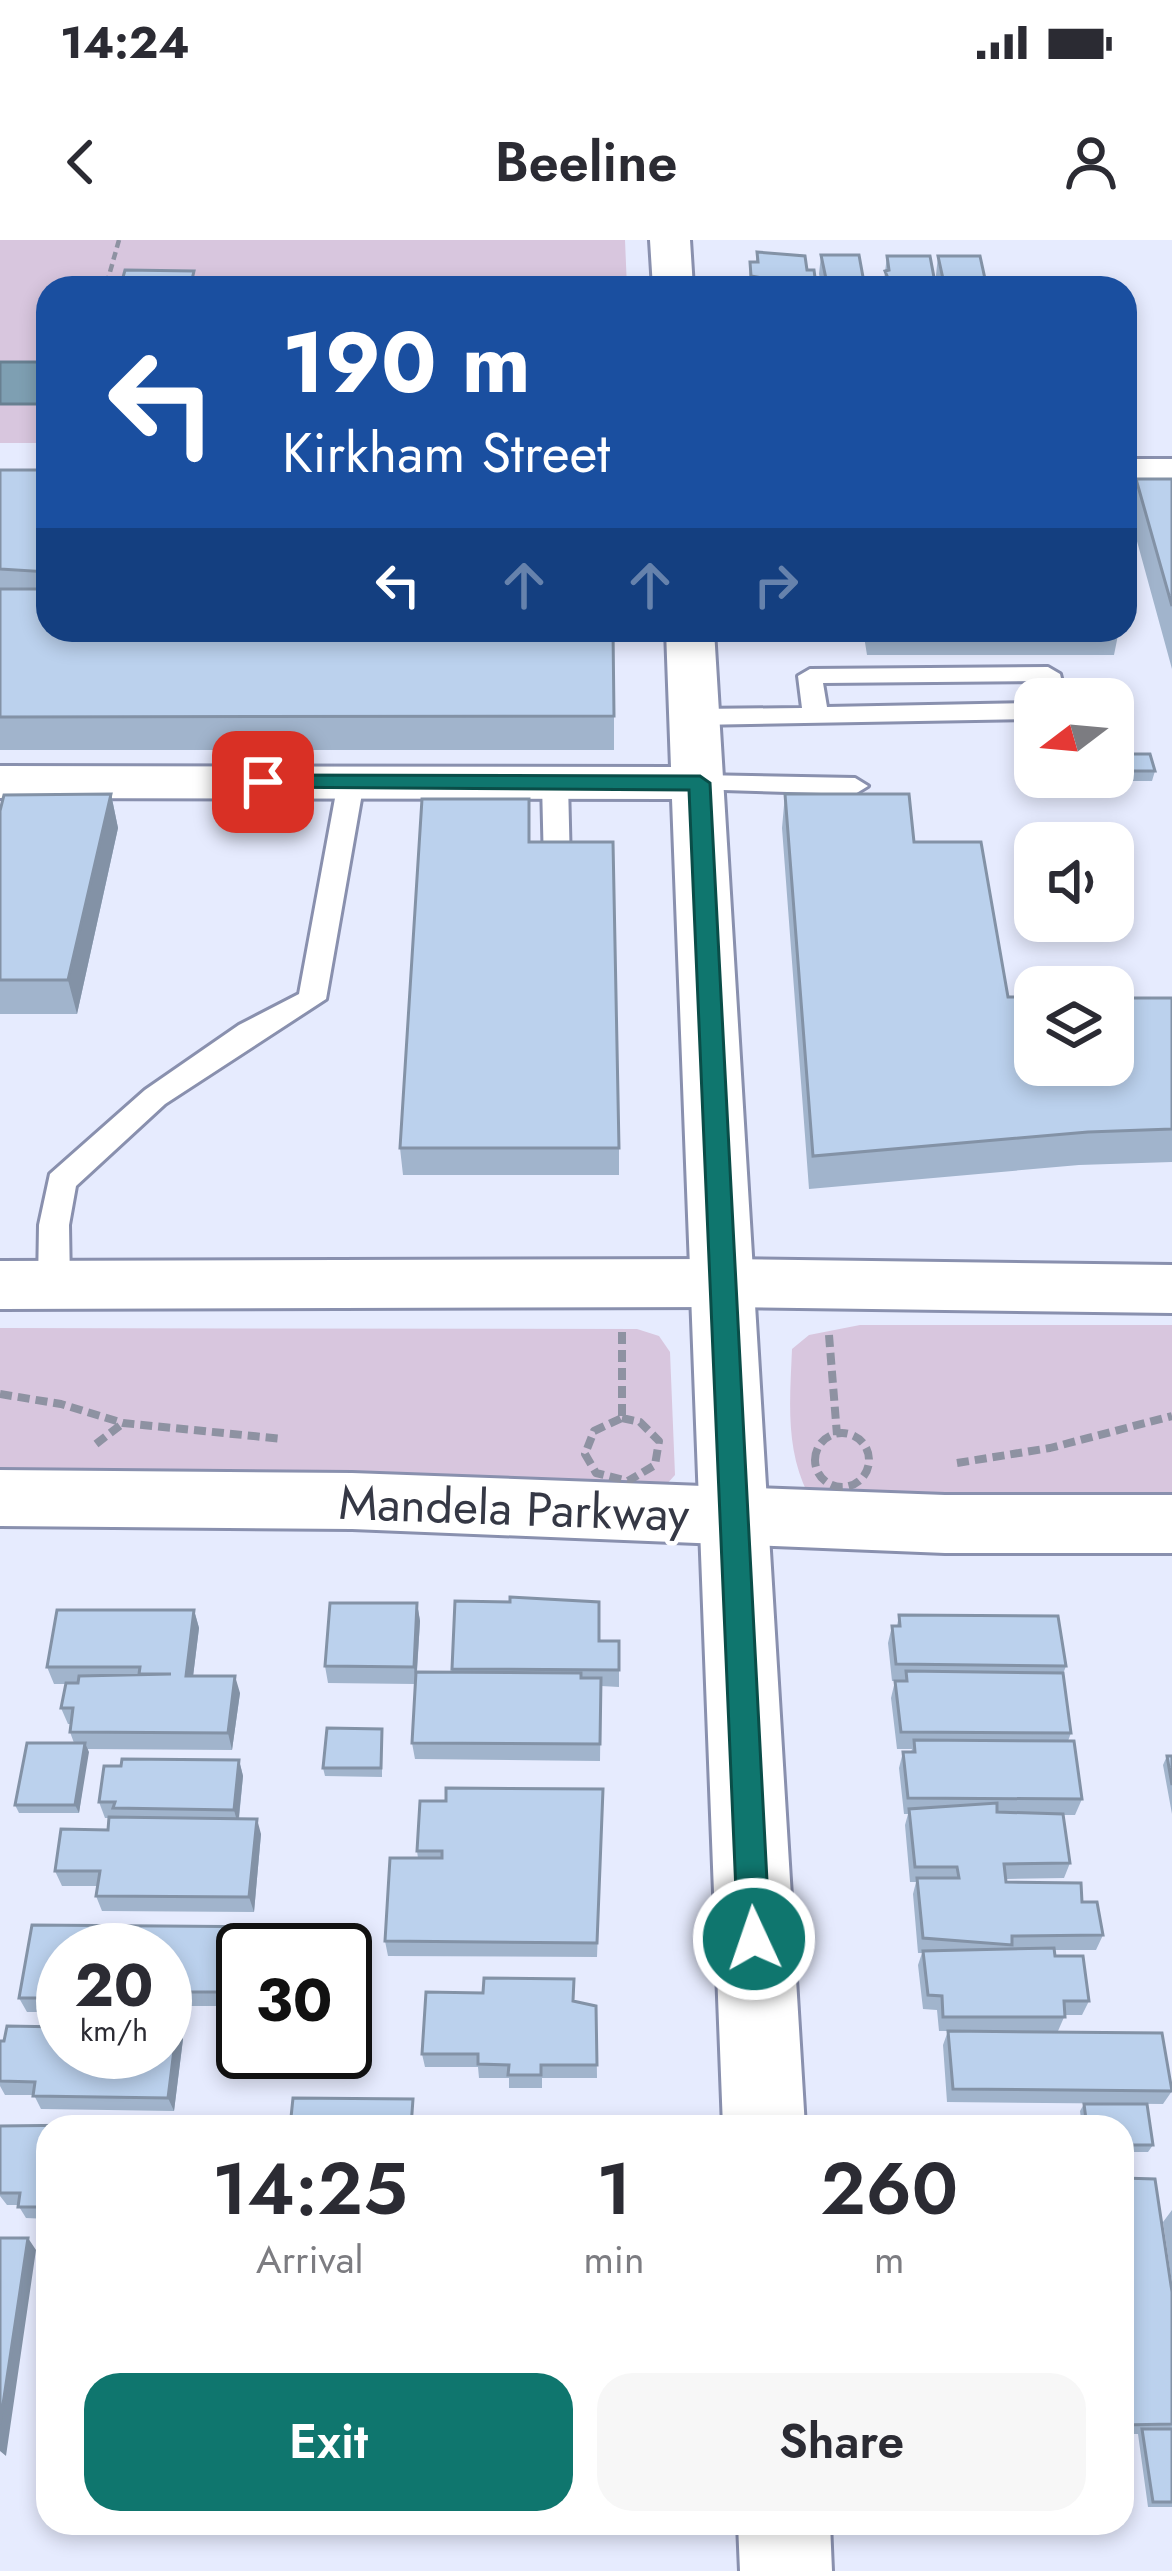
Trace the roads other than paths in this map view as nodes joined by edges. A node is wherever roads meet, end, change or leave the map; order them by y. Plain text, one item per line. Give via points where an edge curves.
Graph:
1 (670, 240) edge
2 (672, 276) edge
3 (1137, 472) edge
4 (1172, 472) edge
5 (692, 642) edge
6 (1049, 678) edge
7 (1014, 711) edge
8 (815, 714) junction
9 (696, 717) junction
10 (0, 782) edge
11 (351, 782) junction
12 (555, 783) junction
13 (700, 783) junction
14 (856, 786) dead end
15 (556, 866) edge
16 (723, 1283) junction
17 (27, 1285) edge
18 (1172, 1288) edge
19 (0, 1498) edge
20 (733, 1516) junction
21 (1172, 1524) edge
22 (763, 2115) edge
23 (784, 2535) edge
24 (786, 2571) edge

1 - 2 street
3 - 4 street
5 - 9 street
6 - 8 lane via 810,676
7 - 8 lane
8 - 9 lane
9 - 13 street
10 - 11 street
11 - 12 street
11 - 17 lane via 312,999 155,1097 61,1181 54,1225
12 - 13 street
12 - 15 lane
13 - 14 lane
13 - 16 street
16 - 17 street
16 - 18 street
16 - 20 street
19 - 20 street, Mandela Parkway
20 - 21 street, Mandela Parkway
20 - 22 street
23 - 24 street

